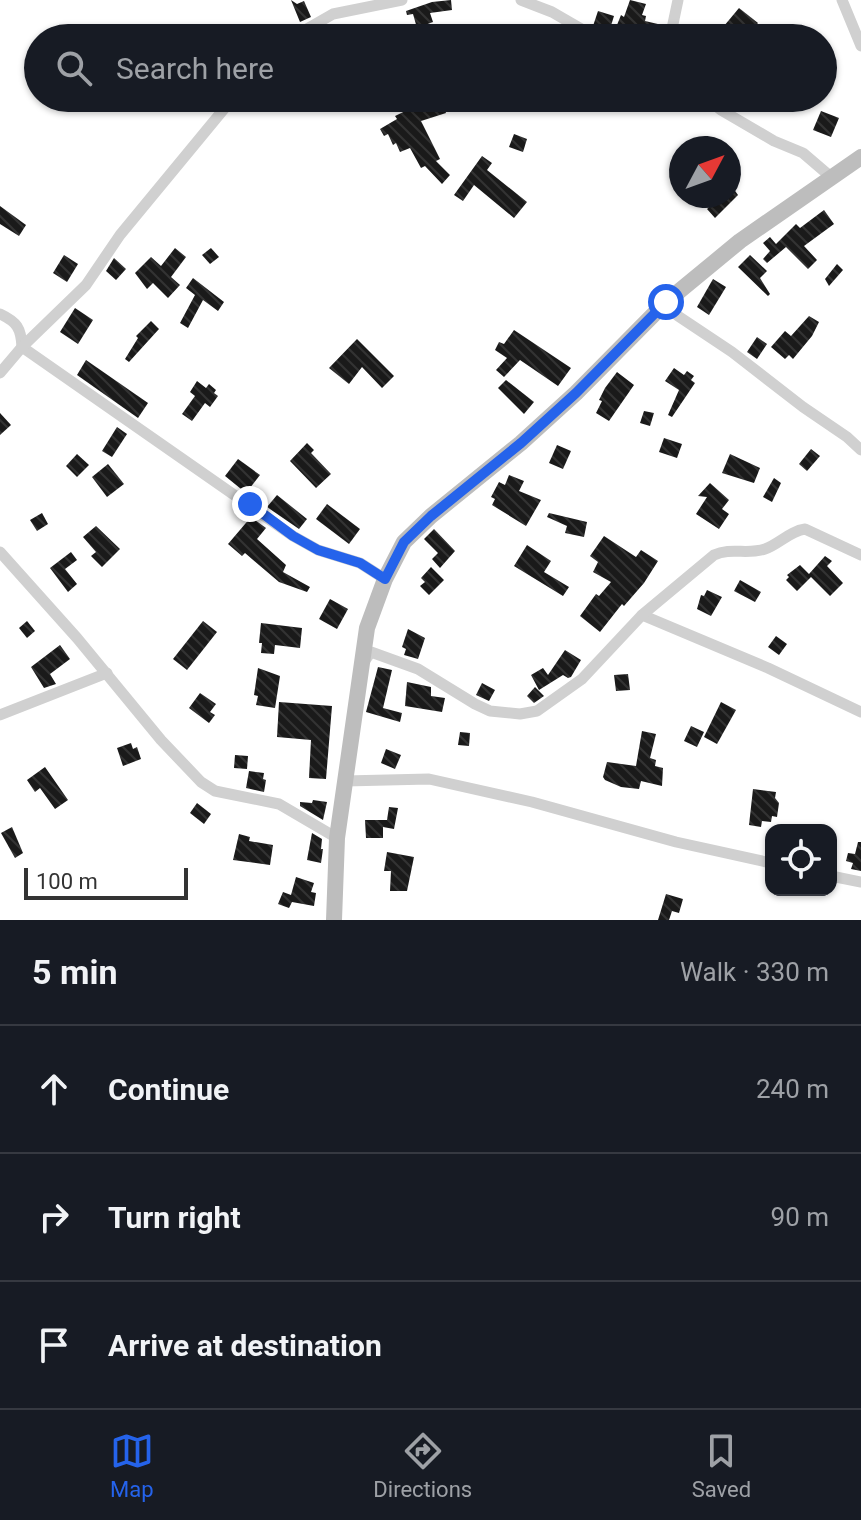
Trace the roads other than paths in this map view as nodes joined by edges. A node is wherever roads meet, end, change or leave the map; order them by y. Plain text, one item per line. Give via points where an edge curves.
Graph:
1 (402, 0) edge
2 (521, 0) edge
3 (678, 0) edge
4 (842, 0) edge
5 (316, 24) edge
6 (573, 24) edge
7 (673, 24) edge
8 (861, 46) edge
9 (221, 112) edge
10 (724, 112) edge
11 (861, 157) edge
12 (831, 177) junction
13 (666, 302) junction
14 (0, 314) edge
15 (22, 347) junction
16 (0, 373) edge
17 (861, 450) edge
18 (0, 552) edge
19 (861, 555) edge
20 (385, 579) junction
21 (642, 615) junction
22 (360, 667) junction
23 (107, 673) junction
24 (861, 712) edge
25 (0, 715) edge
26 (345, 781) junction
27 (337, 838) junction
28 (765, 862) edge
29 (837, 877) edge
30 (861, 882) edge
31 (334, 920) edge

1 - 5 street via 333,14
2 - 6 street
3 - 7 street
4 - 8 street
9 - 15 street via 120,235 86,285
10 - 12 street via 803,153
11 - 12 street
12 - 13 street
13 - 17 street
13 - 20 street via 576,393 404,542
14 - 15 street via 22,332
15 - 16 street
15 - 20 street via 293,536
18 - 23 street
19 - 21 street via 805,529 762,550 723,550
20 - 22 street
21 - 22 street via 582,679 537,711 490,711 418,669 371,652
21 - 24 street
22 - 26 street
23 - 25 street
23 - 27 street via 201,782 215,791 279,804
26 - 27 street
26 - 28 street via 429,779
27 - 31 street
29 - 30 street

